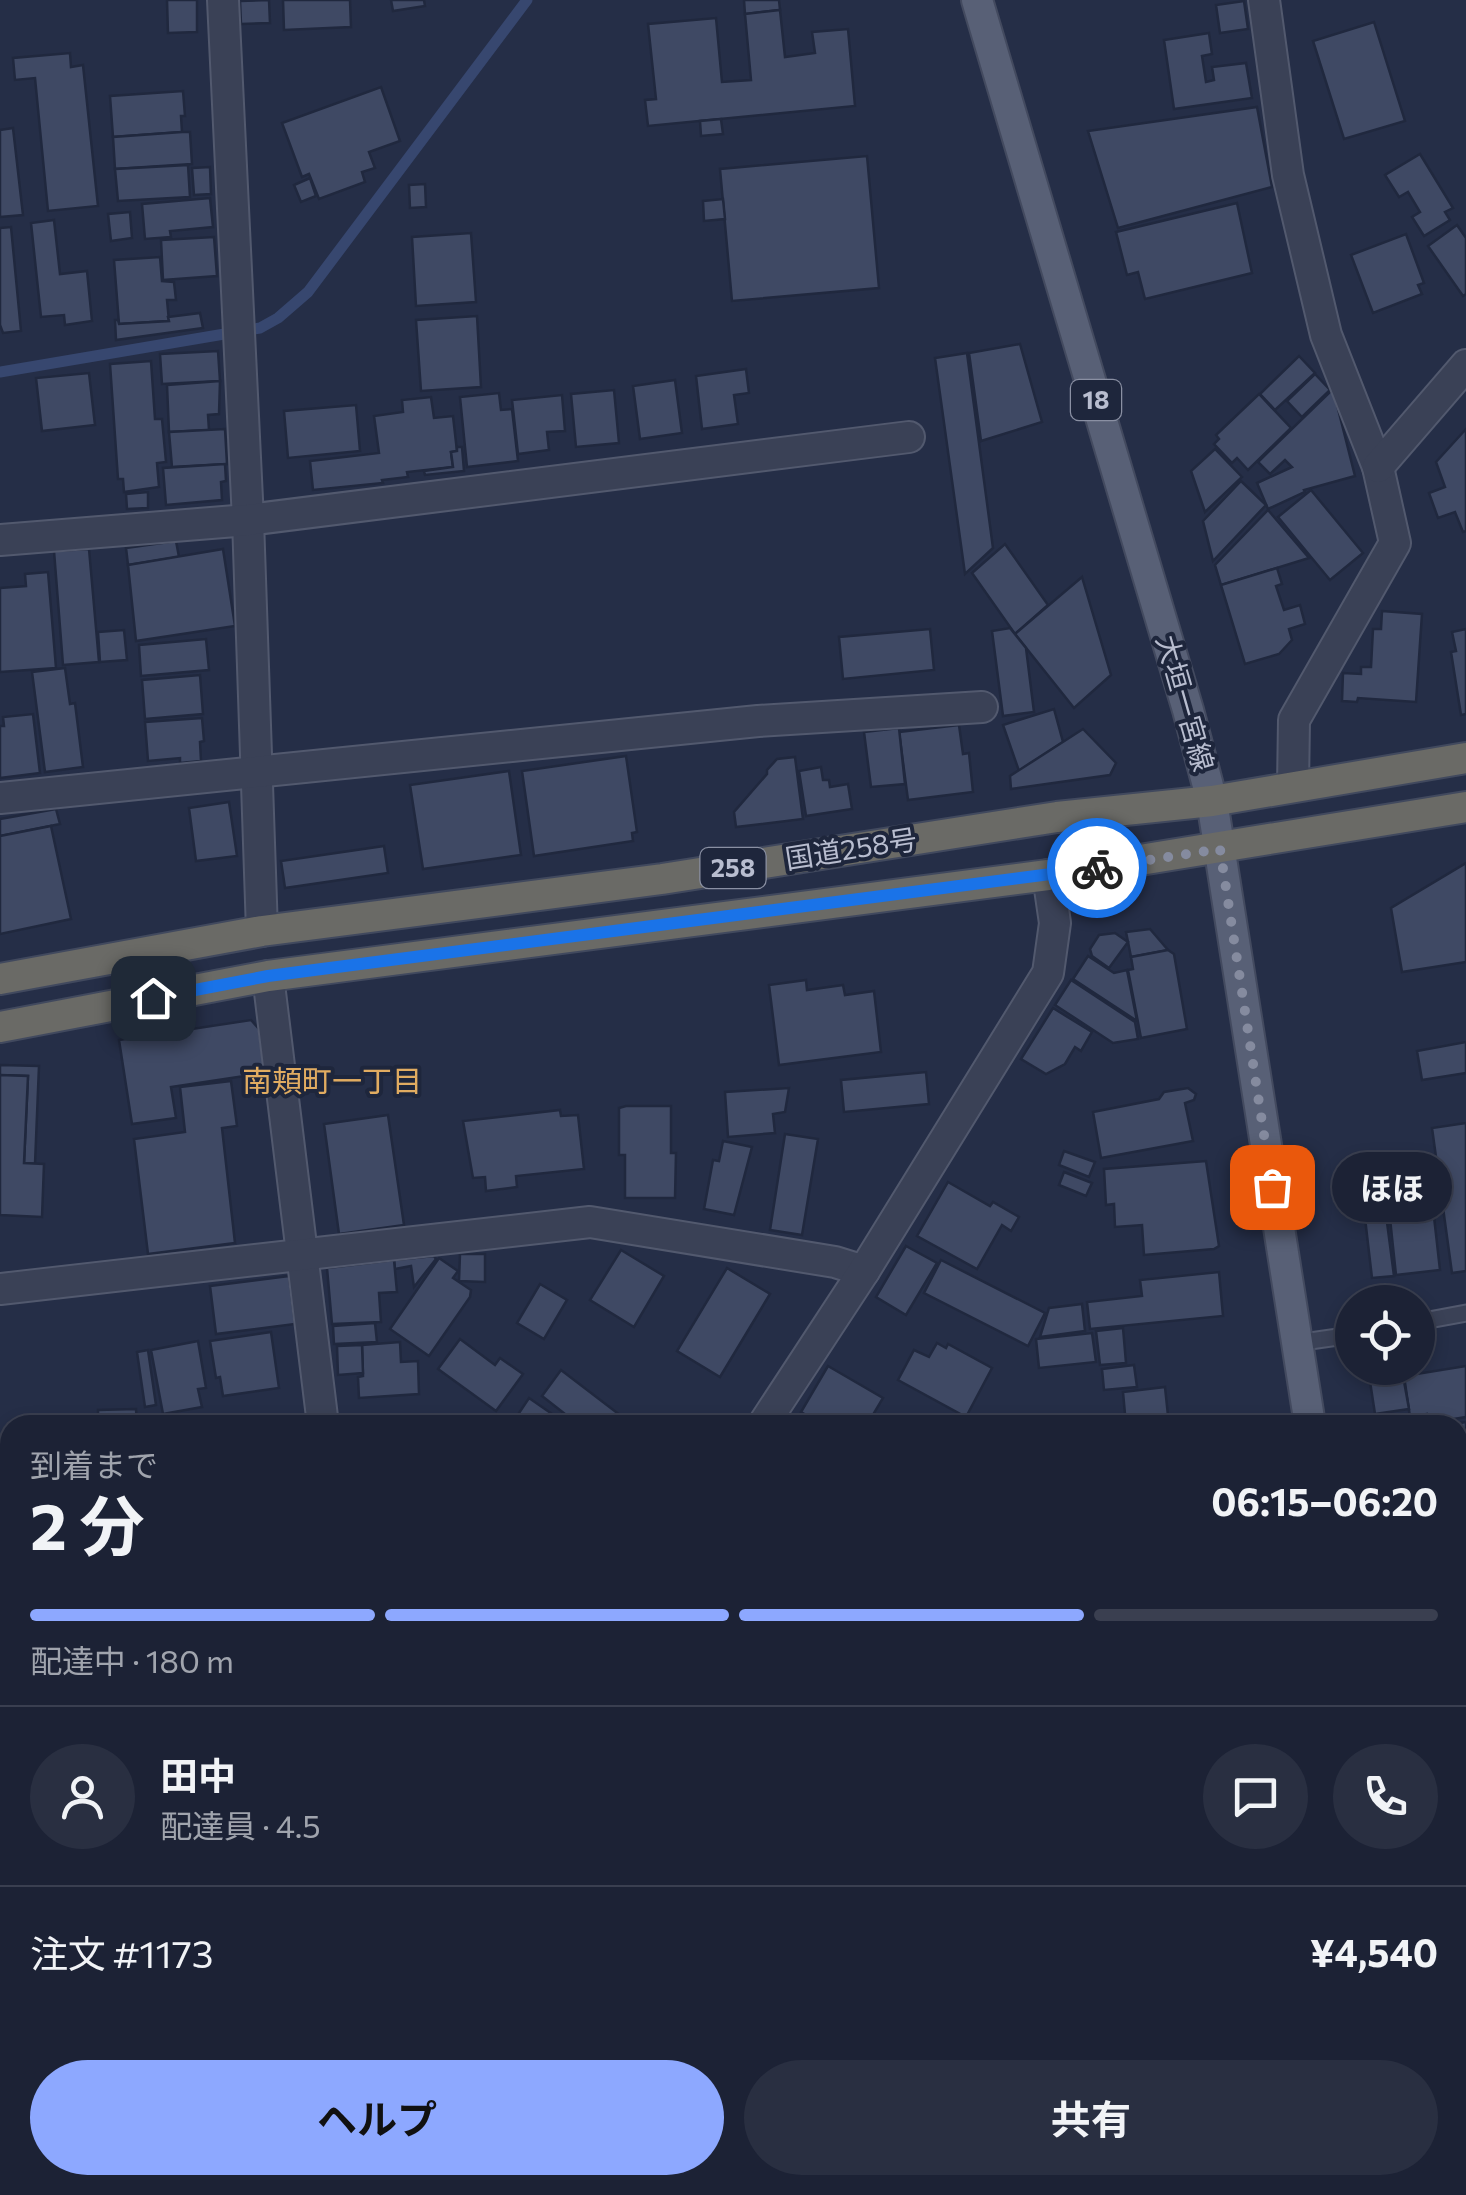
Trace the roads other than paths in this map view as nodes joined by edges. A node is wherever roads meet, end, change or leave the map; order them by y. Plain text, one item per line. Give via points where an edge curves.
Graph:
1 (223, 0) edge
2 (977, 0) edge
3 (1264, 0) edge
4 (1466, 365) edge
5 (909, 437) dead end
6 (1378, 467) junction
7 (248, 520) junction
8 (0, 540) edge
9 (982, 707) dead end
10 (1466, 758) edge
11 (256, 773) junction
12 (1294, 786) junction
13 (0, 798) edge
14 (1212, 801) junction
15 (1466, 807) edge
16 (1220, 849) junction
17 (1048, 875) junction
18 (262, 932) junction
19 (268, 976) junction
20 (0, 979) edge
21 (0, 1026) edge
22 (303, 1255) junction
23 (864, 1271) junction
24 (0, 1289) edge
25 (1466, 1313) edge
26 (1435, 1319) edge
27 (1335, 1337) edge
28 (1296, 1343) junction
29 (322, 1415) edge
30 (770, 1415) edge
31 (1308, 1415) edge

1 - 7 street
2 - 14 main road, 大垣一宮線 / 18
3 - 6 street via 1288,175 1326,335
4 - 6 street
5 - 7 street
6 - 12 street via 1394,543 1294,720
7 - 8 street
7 - 11 street
9 - 11 street via 758,720
10 - 12 highway, 国道258号 / 258
11 - 13 street
11 - 18 street
12 - 14 highway, 国道258号 / 258
14 - 16 main road, 大垣一宮線 / 18
14 - 18 highway, 国道258号 / 258
15 - 16 highway, 国道258号 / 258
16 - 17 highway, 国道258号 / 258
16 - 28 main road, 大垣一宮線 / 18
17 - 19 highway, 国道258号 / 258
17 - 23 street via 1055,923 1048,972
18 - 20 highway, 国道258号 / 258
19 - 21 highway, 国道258号 / 258
19 - 22 street
22 - 23 street via 590,1222
22 - 24 street
22 - 29 street
23 - 30 street
25 - 26 lane
27 - 28 lane
28 - 31 main road, 大垣一宮線 / 18

